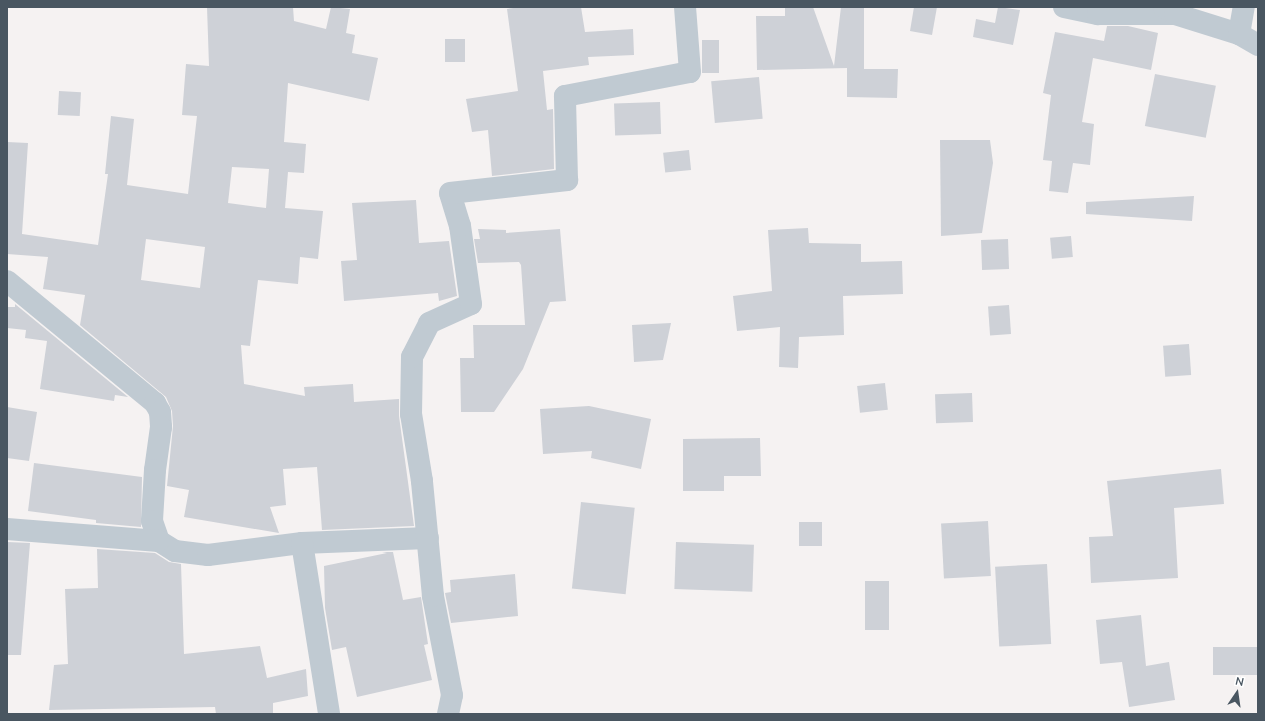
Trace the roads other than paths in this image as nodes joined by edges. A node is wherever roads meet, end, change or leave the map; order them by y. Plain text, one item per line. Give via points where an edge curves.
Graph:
1 (685, 7) edge
2 (1064, 7) edge
3 (1244, 7) edge
4 (1169, 11) edge
5 (1239, 34) junction
6 (1258, 45) edge
7 (7, 281) edge
8 (7, 529) edge
9 (428, 538) junction
10 (159, 541) junction
11 (302, 543) junction
12 (329, 714) edge
13 (448, 714) edge

1 - 9 street via 690,72 565,96 567,180 450,193 460,226 471,304 429,323 412,357 411,414
2 - 4 street via 1098,14
3 - 5 street
4 - 5 street
5 - 6 street
7 - 10 street via 155,403 160,412 161,427 152,521
8 - 10 street
9 - 11 street
9 - 13 street via 433,596 452,695
10 - 11 street via 175,551 208,555
11 - 12 street

